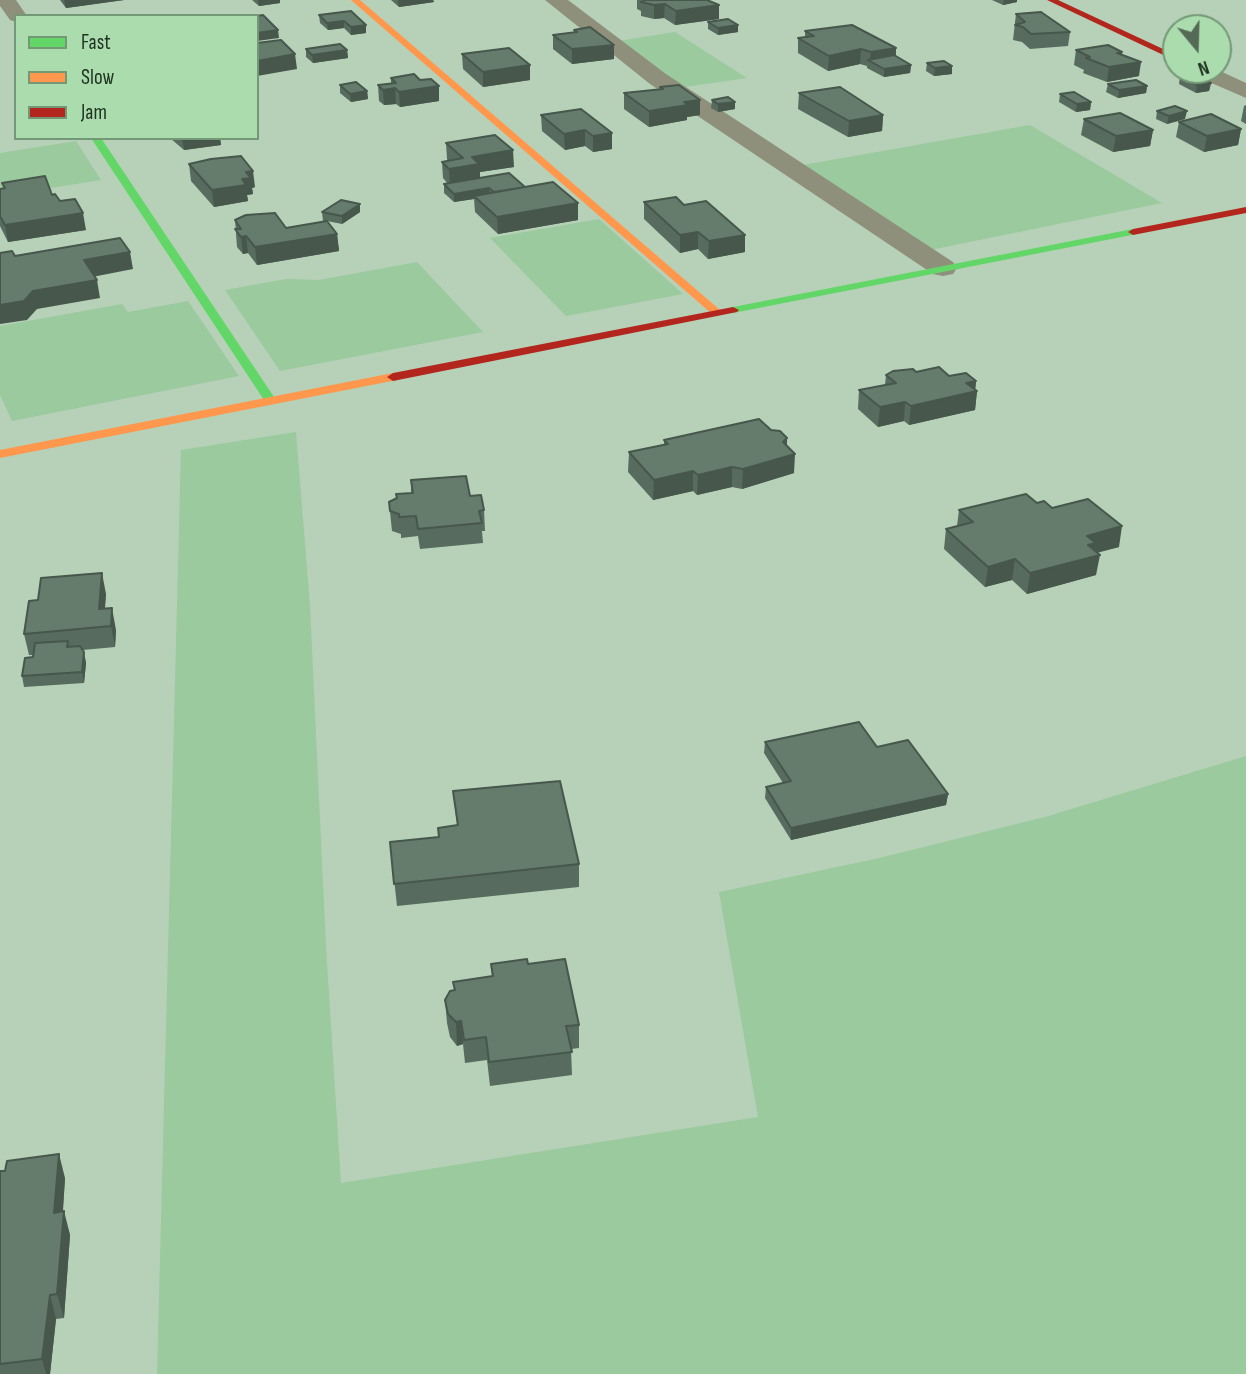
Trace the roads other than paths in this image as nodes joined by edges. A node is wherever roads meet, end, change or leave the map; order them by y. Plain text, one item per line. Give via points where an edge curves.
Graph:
1 (355, 0) edge
2 (555, 0) edge
3 (1051, 0) edge
4 (1162, 52) edge
5 (97, 140) edge
6 (1246, 210) edge
7 (943, 268) junction
8 (716, 313) junction
9 (270, 401) junction
10 (0, 454) edge

1 - 8 street
2 - 7 street via 658,79
3 - 4 street
5 - 9 street
6 - 7 street
7 - 8 street
8 - 9 street
9 - 10 street

